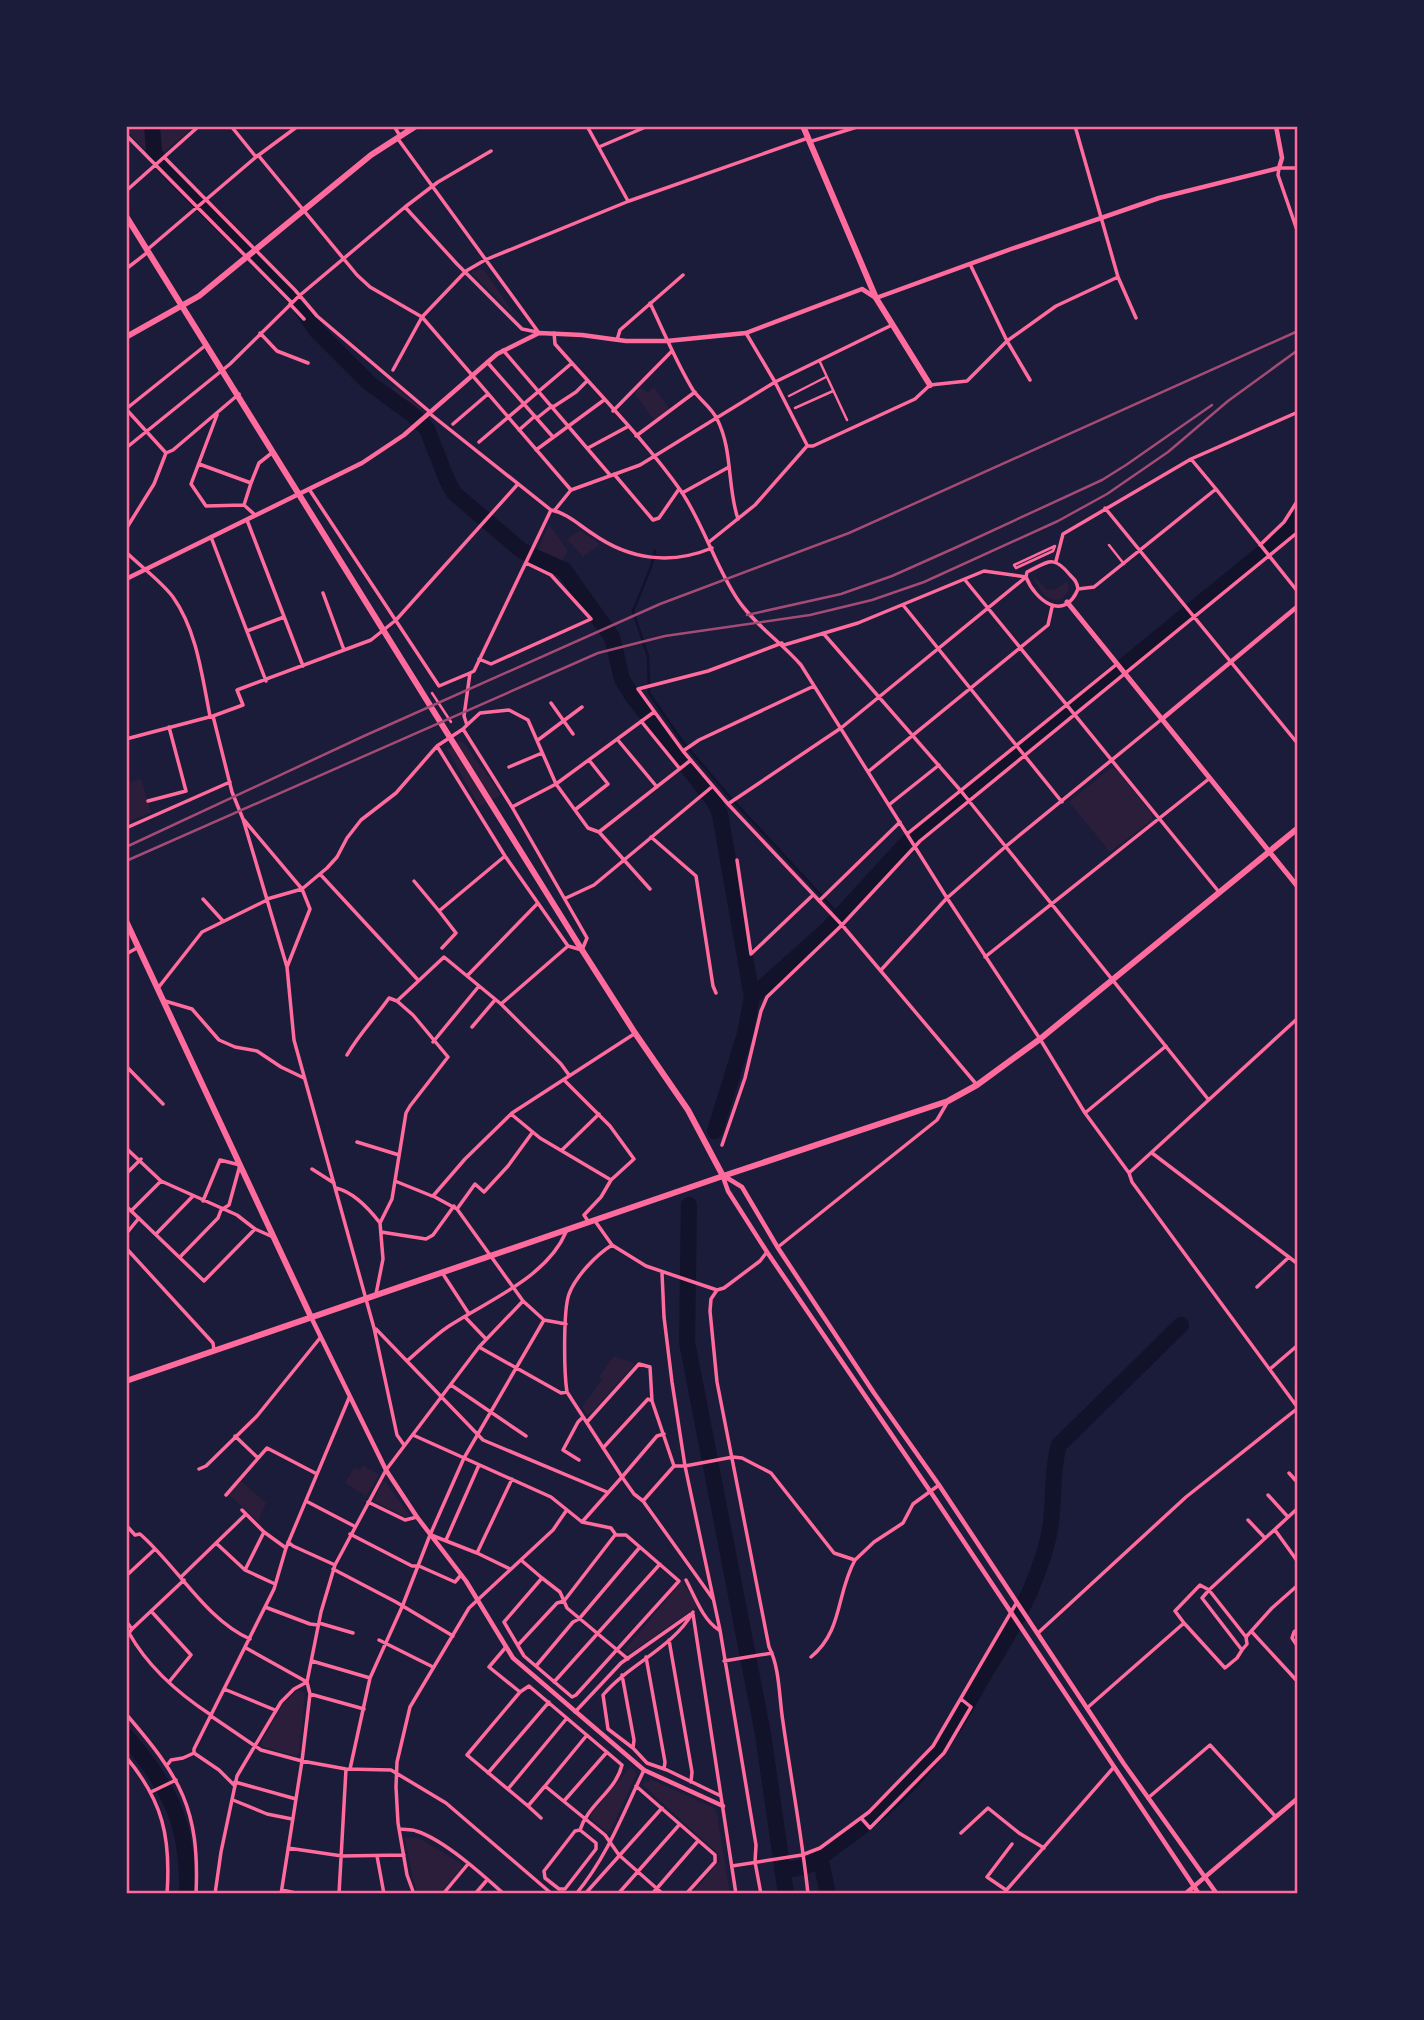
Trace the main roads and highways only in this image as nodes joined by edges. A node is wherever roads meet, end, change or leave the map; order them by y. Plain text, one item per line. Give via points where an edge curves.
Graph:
1 (415, 126) edge
2 (803, 126) edge
3 (126, 216) edge
4 (183, 305) junction
5 (126, 337) edge
6 (930, 384) road end
7 (1068, 602) road end
8 (1298, 828) edge
9 (1268, 852) junction
10 (1298, 887) edge
11 (126, 921) edge
12 (723, 1176) junction
13 (312, 1317) junction
14 (126, 1381) edge

1 - 4 main road via 371,155
2 - 6 main road via 876,299
3 - 4 main road
4 - 5 main road
4 - 12 main road via 582,950 688,1110
7 - 9 main road
8 - 9 main road
9 - 10 main road
9 - 12 main road via 977,1085 948,1101
11 - 13 main road
12 - 13 main road
13 - 14 main road

